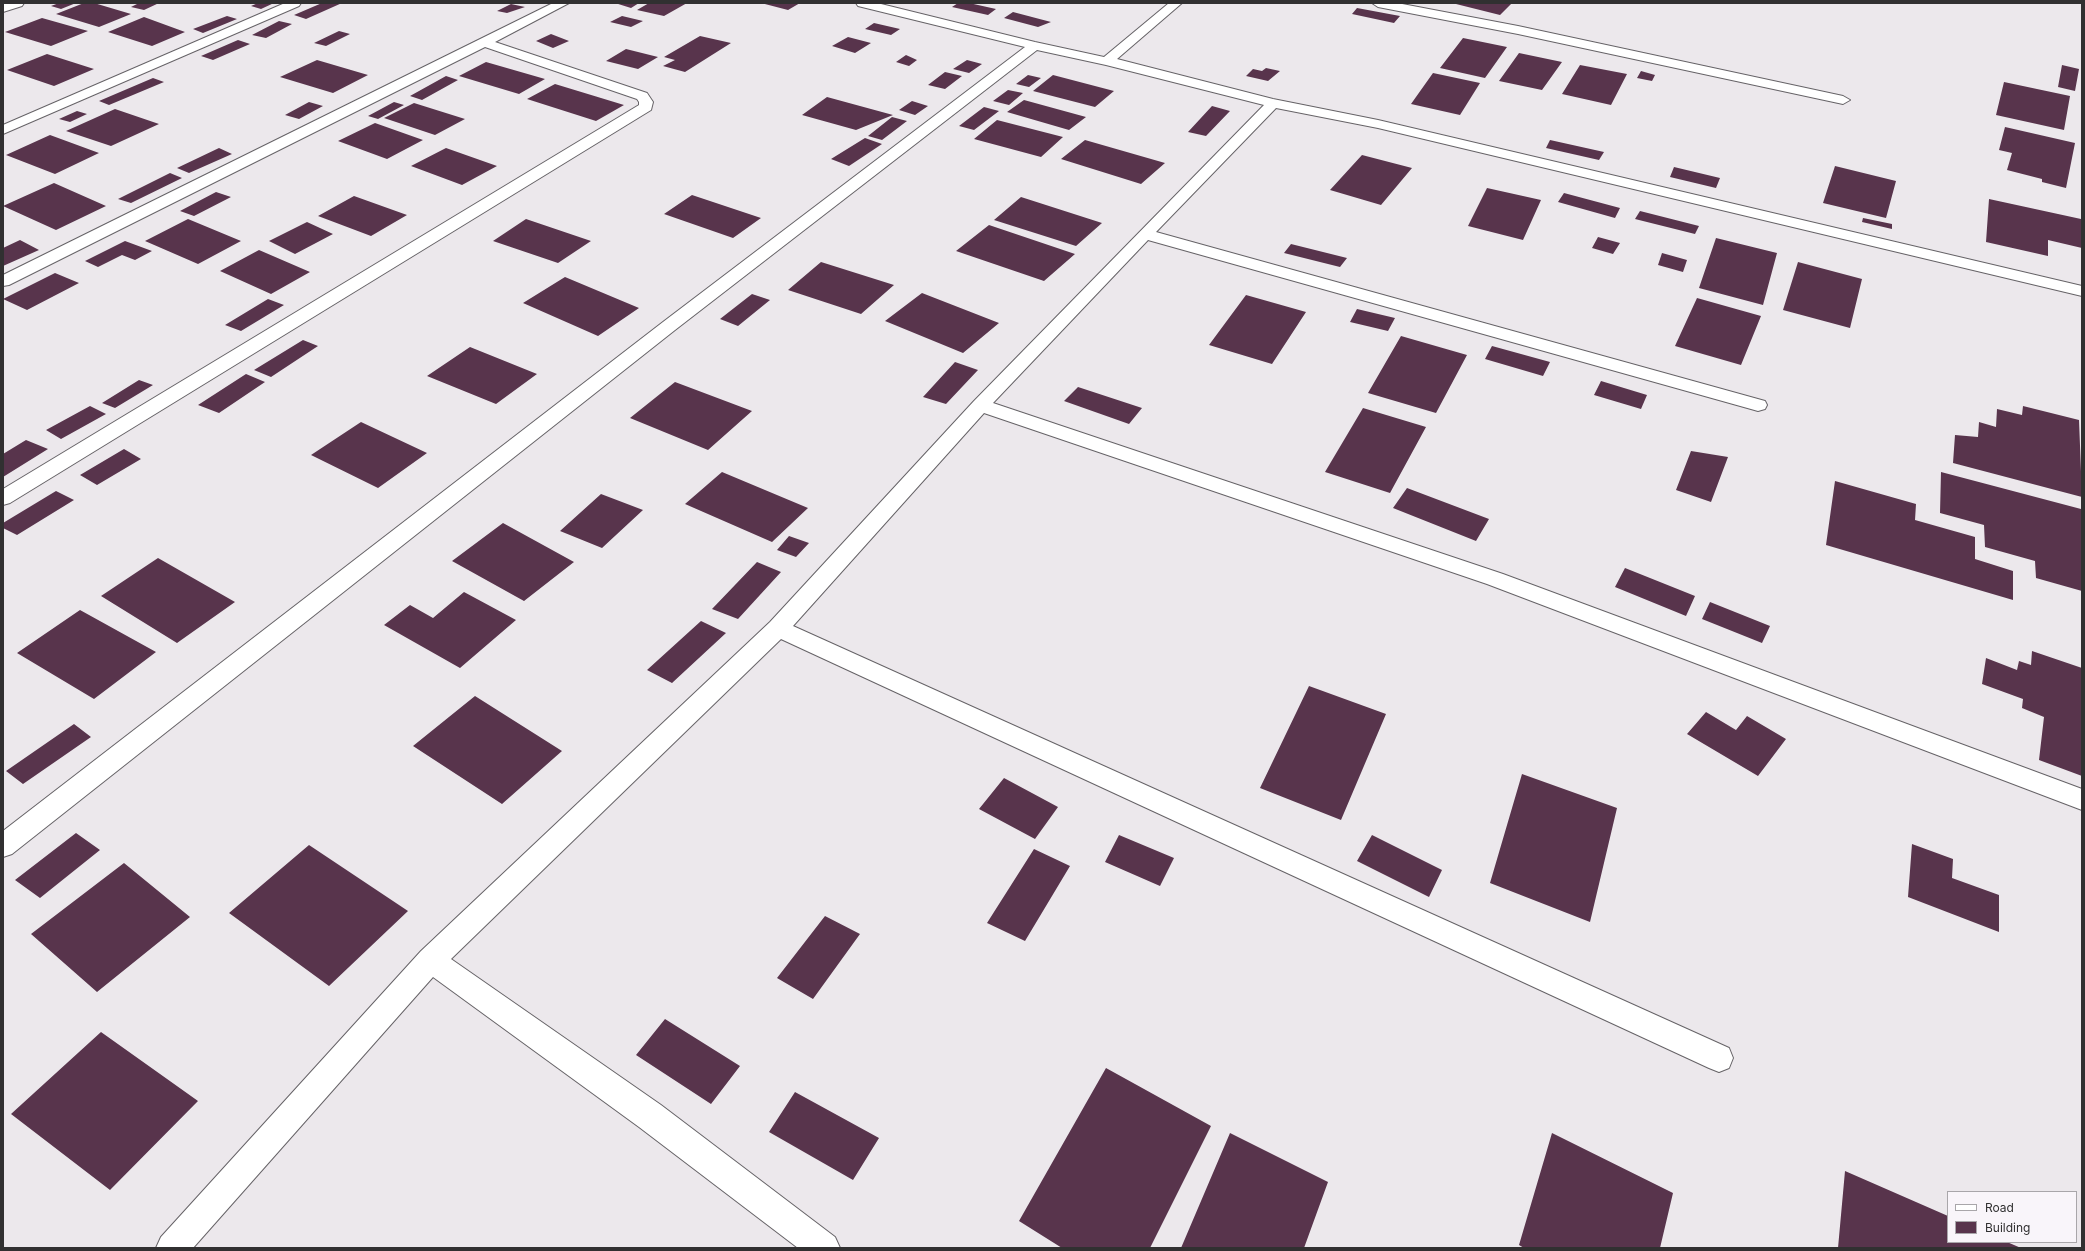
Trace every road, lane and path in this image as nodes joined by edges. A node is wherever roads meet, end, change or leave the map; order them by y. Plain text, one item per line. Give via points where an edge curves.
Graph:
1 (18, 3) edge
2 (295, 3) edge
3 (562, 3) edge
4 (862, 3) edge
5 (1176, 3) edge
6 (1378, 3) edge
7 (3, 8) edge
8 (484, 42) junction
9 (1035, 46) junction
10 (1107, 61) junction
11 (1843, 100) dead end
12 (1274, 103) junction
13 (3, 130) edge
14 (1145, 234) junction
15 (3, 281) edge
16 (2082, 291) edge
17 (1758, 405) dead end
18 (982, 406) junction
19 (3, 498) edge
20 (778, 628) junction
21 (2082, 800) edge
22 (3, 846) edge
23 (431, 960) junction
24 (1719, 1058) dead end
25 (172, 1248) edge
26 (824, 1248) edge

1 - 7 street
2 - 13 street
3 - 8 street
4 - 9 street
5 - 10 street
6 - 11 street via 1518,30
8 - 15 street
8 - 19 street via 642,96 646,107
9 - 10 street
9 - 22 street via 663,331
10 - 12 street
12 - 14 street
12 - 16 street via 1385,126
14 - 17 street
14 - 18 street
18 - 20 street
18 - 21 street via 1495,578
20 - 23 street
20 - 24 street
23 - 25 street
23 - 26 street via 650,1116

